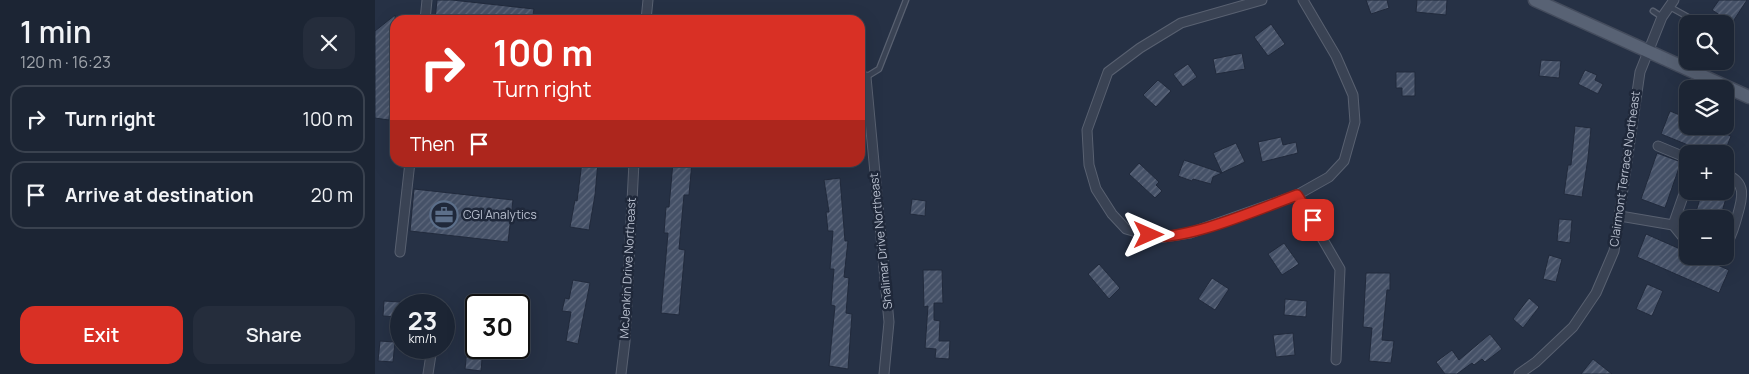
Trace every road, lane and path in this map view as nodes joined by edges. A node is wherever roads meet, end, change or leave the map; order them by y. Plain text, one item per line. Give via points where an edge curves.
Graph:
1 (427, 0) edge
2 (647, 0) edge
3 (906, 0) edge
4 (1262, 0) edge
5 (1303, 0) edge
6 (1535, 0) edge
7 (1672, 3) edge
8 (1653, 11) dead end
9 (426, 15) edge
10 (646, 15) edge
11 (1688, 15) edge
12 (1662, 17) junction
13 (1647, 51) junction
14 (865, 74) edge
15 (865, 94) edge
16 (1749, 97) edge
17 (1658, 146) dead end
18 (1679, 155) edge
19 (410, 167) edge
20 (635, 167) edge
21 (1734, 178) edge
22 (1297, 195) junction
23 (1682, 200) edge
24 (1619, 216) junction
25 (1673, 225) junction
26 (1734, 229) edge
27 (1679, 232) edge
28 (403, 251) dead end
29 (430, 359) edge
30 (1336, 360) dead end
31 (428, 374) edge
32 (621, 374) edge
33 (884, 374) edge
34 (1519, 374) edge

1 - 9 street
2 - 10 street
3 - 14 lane via 879,69
4 - 22 street via 1181,23 1108,72 1087,130 1089,165 1096,189 1121,224 1126,229 1157,238 1190,233
5 - 22 street via 1350,87 1355,122 1344,161 1329,177
6 - 13 main road
7 - 11 lane
7 - 12 street, Clairmont Terrace Northeast
8 - 12 lane
12 - 13 street, Clairmont Terrace Northeast
13 - 16 main road
13 - 24 street, Clairmont Terrace Northeast via 1639,75
15 - 33 street, Shalimar Drive Northeast via 889,322
17 - 18 street
19 - 28 street
20 - 32 street, McJenkin Drive Northeast
21 - 26 street via 1741,187 1743,199
22 - 30 street via 1340,269
23 - 25 street
24 - 25 street
24 - 34 street, Clairmont Terrace Northeast via 1614,251 1596,293 1573,327
25 - 27 street
29 - 31 street

